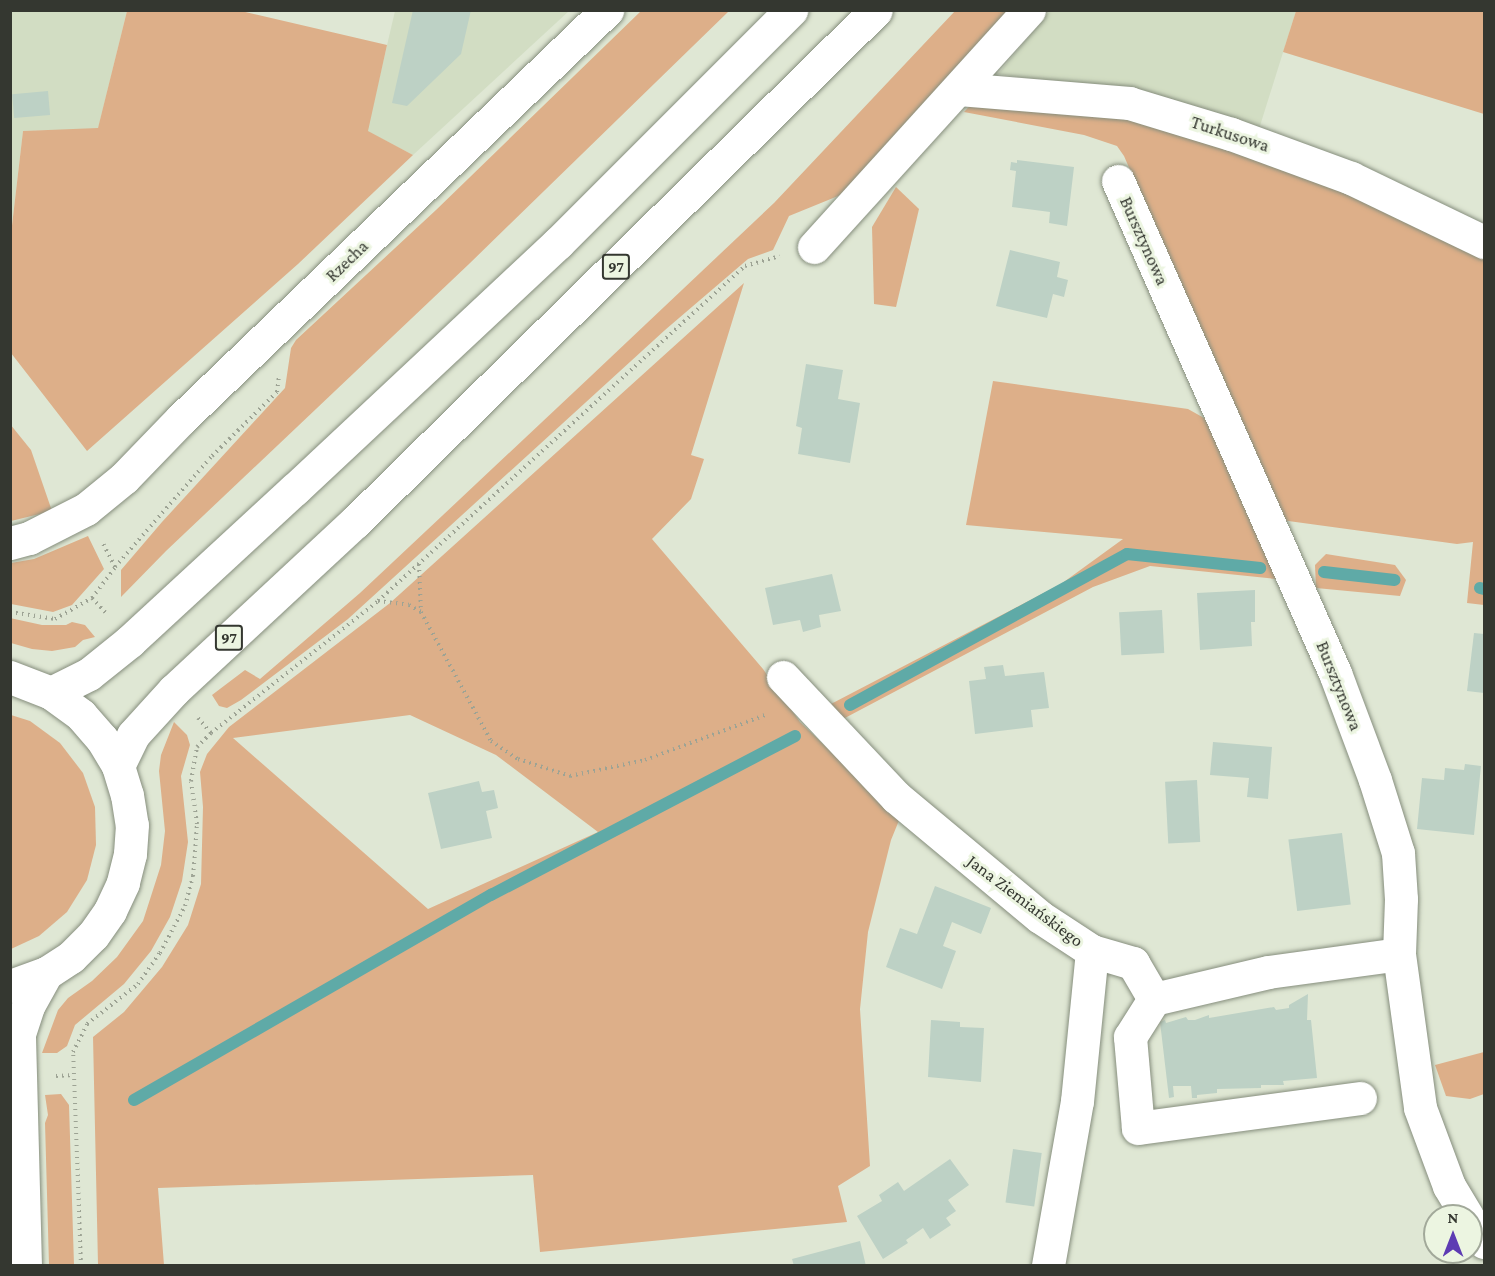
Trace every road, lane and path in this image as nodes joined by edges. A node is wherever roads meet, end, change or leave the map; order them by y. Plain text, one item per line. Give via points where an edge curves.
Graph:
1 (607, 10) edge
2 (791, 10) edge
3 (876, 10) edge
4 (1029, 10) edge
5 (959, 89) junction
6 (1118, 181) dead end
7 (1485, 242) edge
8 (814, 247) joint
9 (287, 318) junction
10 (86, 510) junction
11 (10, 543) edge
12 (419, 563) junction
13 (115, 567) junction
14 (378, 601) junction
15 (10, 612) edge
16 (421, 612) junction
17 (10, 677) edge
18 (783, 677) dead end
19 (51, 693) junction
20 (816, 714) junction
21 (118, 766) junction
22 (1092, 951) junction
23 (1399, 954) junction
24 (46, 974) junction
25 (10, 987) edge
26 (1154, 999) junction
27 (1359, 1098) dead end
28 (1460, 1204) edge
29 (25, 1266) edge
30 (81, 1266) edge
31 (1048, 1266) edge

1 - 9 street, Rzecha
2 - 19 street via 558,243 130,641 89,674
3 - 21 street, 97 via 372,506 174,690 133,735
4 - 5 street
5 - 7 street, Turkusowa via 1140,106 1253,141 1351,178
5 - 8 street
6 - 23 street, Bursztynowa via 1335,673 1375,780 1398,853
8 - 12 path via 745,266
9 - 10 street, Rzecha via 124,478
9 - 13 path via 277,392 212,456
10 - 11 street, Rzecha
10 - 13 path
12 - 14 path
12 - 16 path
13 - 15 path via 92,598 55,619
14 - 16 path via 409,605
14 - 30 path via 197,747 191,781 197,824 195,852 185,906 138,984 87,1024 73,1052
16 - 20 path via 491,741 518,759 570,776 645,760 779,710
17 - 19 street
18 - 20 street, Jana Ziemiańskiego
19 - 21 street via 81,715
20 - 22 street, Jana Ziemiańskiego via 896,797 1040,917
21 - 24 street via 128,795 132,825 123,884 93,935
22 - 26 street via 1133,963
22 - 31 street, Jana Ziemiańskiego via 1077,1101
23 - 26 street via 1268,972
23 - 28 street, Bursztynowa via 1420,1108 1449,1186
24 - 25 street
24 - 29 street via 28,1006 19,1034
26 - 27 street via 1130,1037 1138,1128

